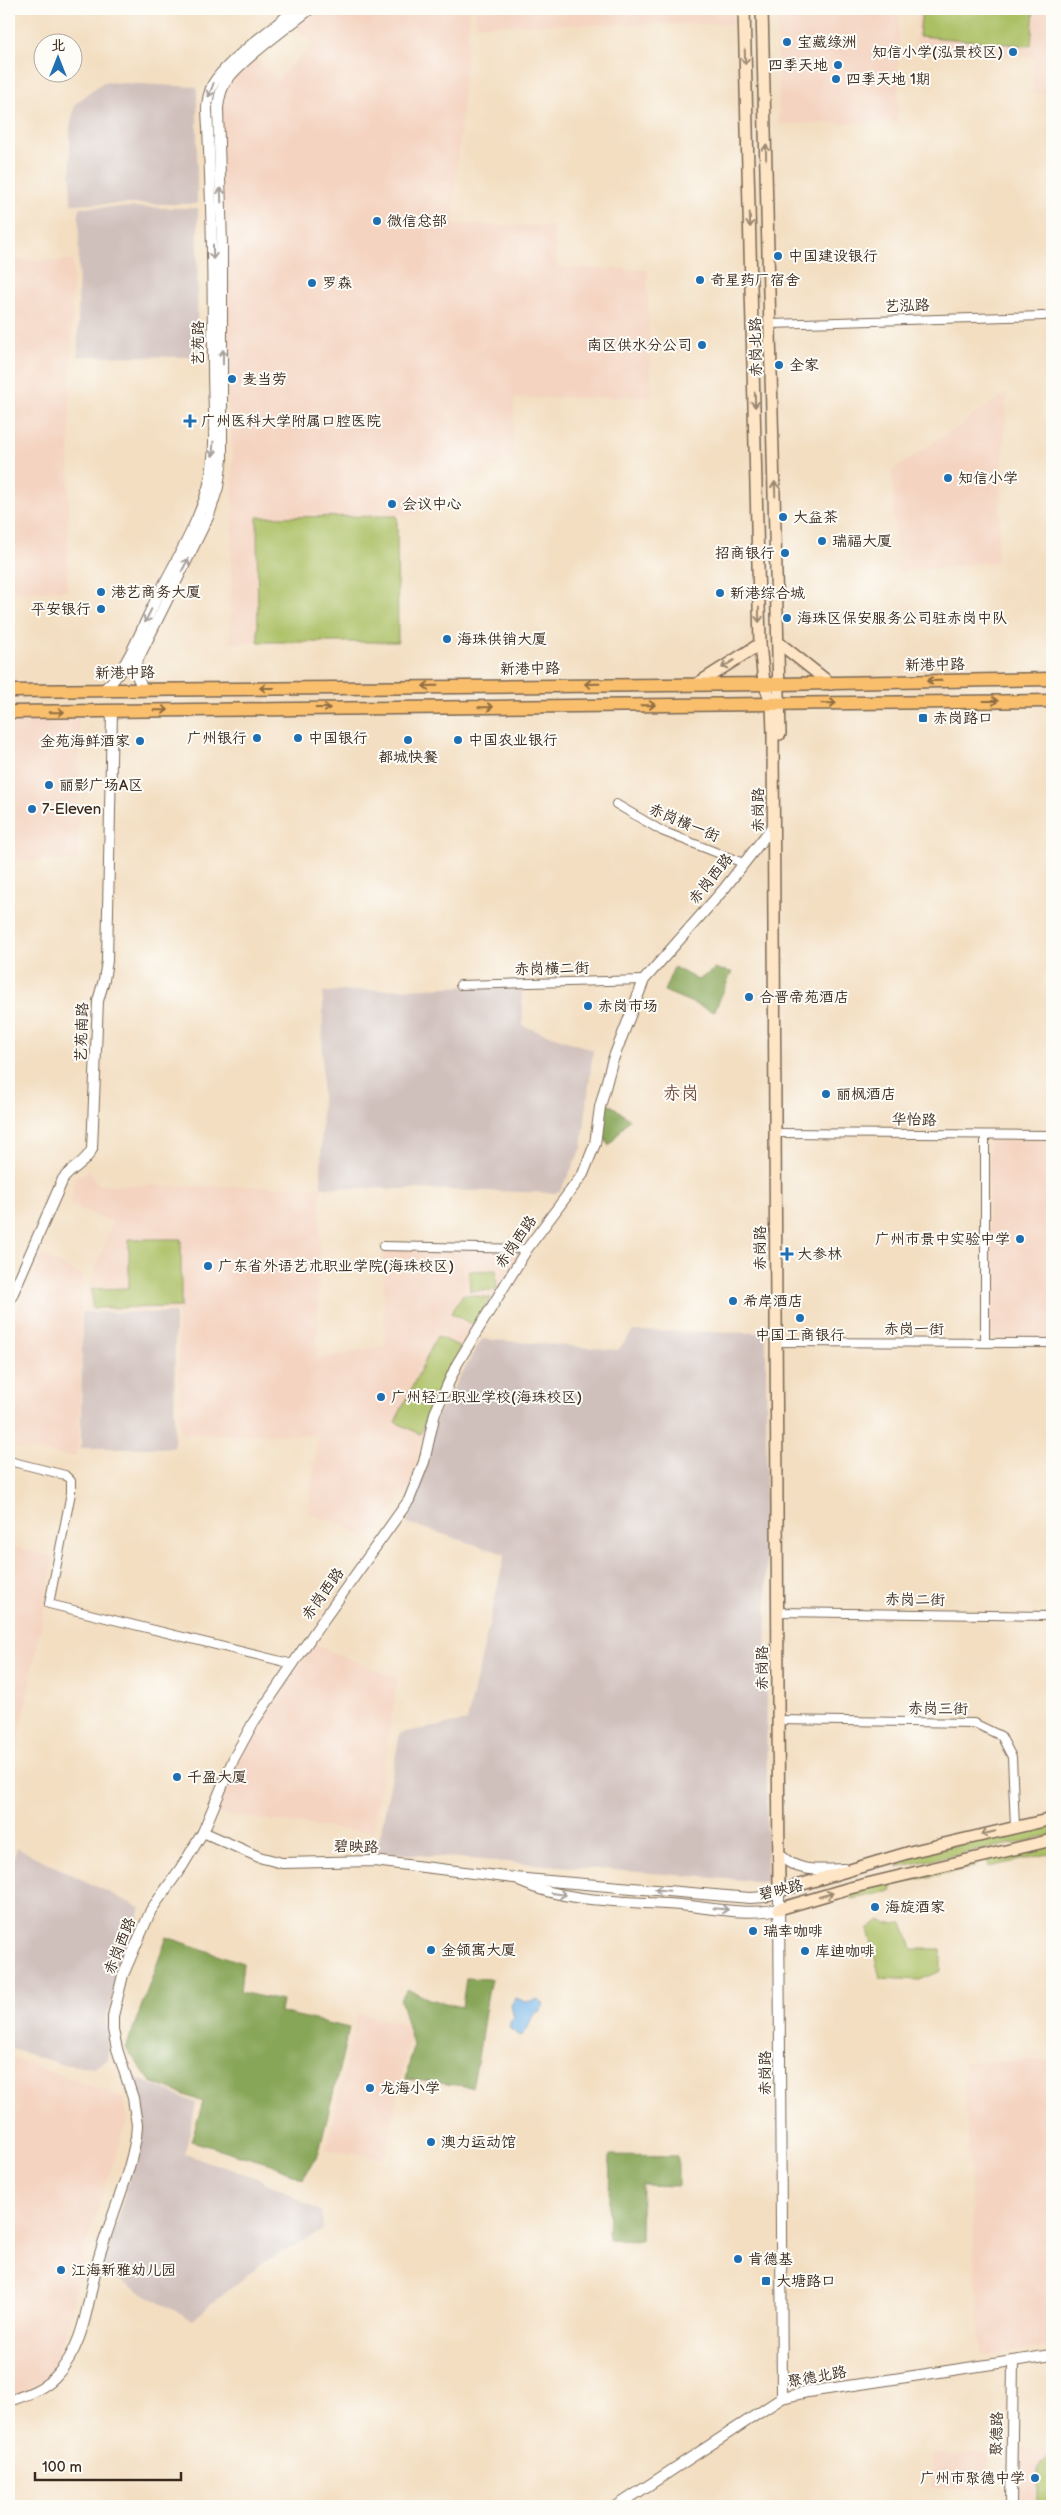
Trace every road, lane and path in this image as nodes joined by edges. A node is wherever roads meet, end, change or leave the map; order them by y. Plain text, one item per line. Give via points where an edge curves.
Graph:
1 (296, 9) edge
2 (310, 9) edge
3 (744, 9) edge
4 (762, 9) edge
5 (1044, 316) dead end
6 (770, 324) junction
7 (778, 643) junction
8 (760, 644) junction
9 (1052, 680) edge
10 (696, 684) junction
11 (764, 684) junction
12 (780, 684) junction
13 (831, 684) junction
14 (143, 689) junction
15 (9, 690) edge
16 (104, 690) junction
17 (1052, 701) edge
18 (776, 704) junction
19 (112, 711) junction
20 (9, 712) edge
21 (616, 804) dead end
22 (773, 826) junction
23 (743, 863) junction
24 (774, 937) junction
25 (644, 980) junction
26 (460, 985) dead end
27 (775, 1132) junction
28 (985, 1135) junction
29 (1052, 1135) edge
30 (383, 1246) dead end
31 (526, 1249) junction
32 (9, 1302) edge
33 (775, 1342) junction
34 (985, 1343) junction
35 (1052, 1343) edge
36 (9, 1461) edge
37 (777, 1612) junction
38 (1052, 1616) edge
39 (293, 1664) junction
40 (778, 1720) junction
41 (1052, 1818) edge
42 (1015, 1827) junction
43 (203, 1832) junction
44 (1052, 1840) edge
45 (778, 1852) junction
46 (852, 1869) junction
47 (514, 1878) junction
48 (778, 1891) junction
49 (779, 1909) junction
50 (1052, 2355) edge
51 (1013, 2361) junction
52 (782, 2398) junction
53 (9, 2401) edge
54 (617, 2506) edge
55 (1011, 2506) edge

1 -> 16 street, 艺苑路 via 227,68 209,95 213,345 210,477 200,510 146,620 117,675
14 -> 2 street, 艺苑路 via 136,663 209,515 220,473 223,374 219,95 226,80 237,69
3 -> 8 main road, 赤岗北路
6 -> 4 main road, 赤岗北路
5 - 6 street, 艺泓路
7 -> 6 main road, 赤岗北路
7 - 12 main road, 赤岗北路
7 - 13 main road
8 -> 10 main road
8 - 11 main road, 赤岗北路
9 -> 13 main road, 新港中路
10 - 11 main road, 新港中路
10 -> 14 main road, 新港中路
11 - 12 main road, 新港中路
11 - 18 main road, 赤岗路
12 - 13 main road, 新港中路
12 - 18 main road, 赤岗路
14 - 16 main road, 新港中路
15 - 16 main road, 新港中路
18 -> 17 main road
19 -> 18 main road
18 - 22 main road, 赤岗路
18 - 24 main road, 赤岗路 via 779,894
20 -> 19 main road
19 - 32 street, 艺苑南路 via 107,961 98,1001 92,1149 87,1159 62,1179
21 - 23 street, 赤岗横一街 via 662,831
22 - 23 street, 赤岗西路
22 - 24 main road, 赤岗路
23 - 25 street, 赤岗西路
24 - 27 main road, 赤岗路
25 - 26 street, 赤岗横二街
25 - 31 street, 赤岗西路 via 604,1088 590,1161
27 - 28 street, 华怡路
27 - 33 main road, 赤岗路
28 - 29 street, 华怡路
28 - 34 street
30 - 31 street
31 - 39 street, 赤岗西路 via 457,1364 435,1413 424,1462 409,1500
33 - 34 street, 赤岗一街
33 - 37 main road, 赤岗路
34 - 35 street, 赤岗一街
36 - 39 street via 65,1475 71,1482 49,1604
37 - 38 street, 赤岗二街
37 - 40 main road, 赤岗路
39 - 43 street, 赤岗西路 via 239,1749
40 - 42 street, 赤岗三街 via 974,1723 1001,1736 1012,1757
40 - 45 main road, 赤岗路
41 - 42 main road, 碧映路
42 -> 46 main road, 碧映路
43 - 47 street, 碧映路 via 259,1857 282,1863 374,1861
43 - 53 street, 赤岗西路 via 151,1910 116,2001 113,2030 133,2098 136,2137 98,2259 79,2338 70,2358 56,2376 37,2391
49 -> 44 main road, 碧映路 via 850,1888
45 - 46 street via 785,1861 802,1868
45 - 48 main road, 赤岗路
46 - 48 main road, 碧映路
48 -> 47 street, 碧映路 via 765,1897 750,1898
47 -> 49 street, 碧映路 via 538,1889 563,1894 740,1911
48 - 49 street, 赤岗路
49 - 52 street, 赤岗路
50 - 51 street, 聚德北路
51 - 52 street, 聚德北路
51 - 55 street, 聚德路
52 - 54 street, 聚德北路

